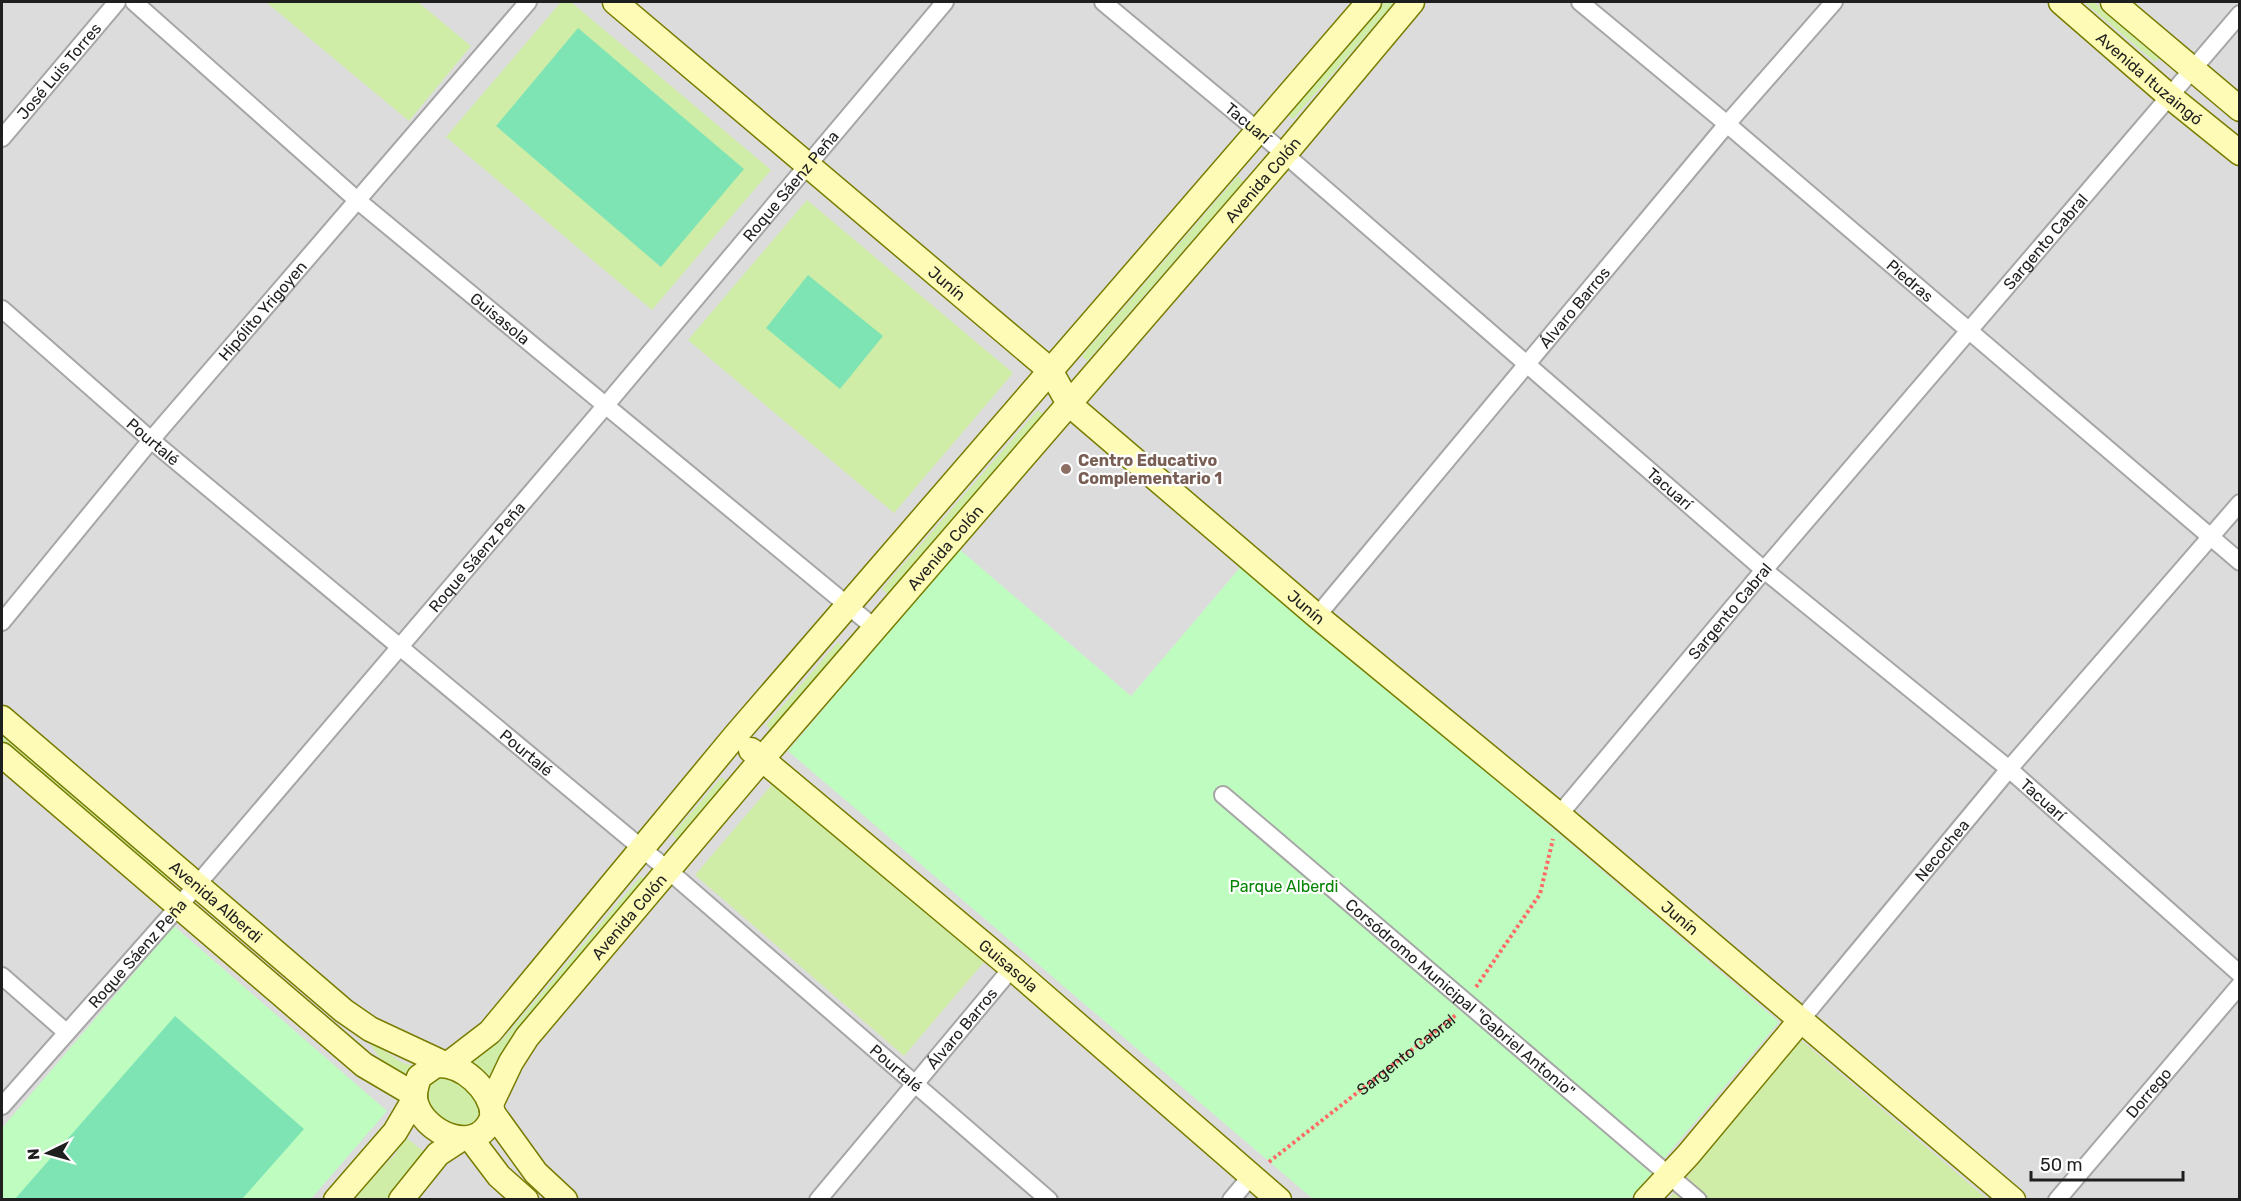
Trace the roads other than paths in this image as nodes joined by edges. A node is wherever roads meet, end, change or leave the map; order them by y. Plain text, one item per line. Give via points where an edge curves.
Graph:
1 (117, 2) edge
2 (135, 2) edge
3 (528, 2) edge
4 (615, 2) edge
5 (945, 2) edge
6 (1103, 2) edge
7 (1369, 2) edge
8 (1412, 2) edge
9 (1580, 2) edge
10 (1834, 2) edge
11 (2061, 2) edge
12 (2113, 2) edge
13 (2240, 14) edge
14 (2192, 69) junction
15 (2168, 95) junction
16 (2240, 109) edge
17 (1727, 124) junction
18 (1258, 131) junction
19 (2, 138) edge
20 (2240, 153) edge
21 (1284, 155) junction
22 (809, 164) junction
23 (357, 200) junction
24 (2, 309) edge
25 (1969, 331) junction
26 (1529, 365) junction
27 (1050, 370) junction
28 (1069, 404) junction
29 (606, 405) junction
30 (151, 440) junction
31 (2240, 503) edge
32 (2210, 537) junction
33 (2240, 562) edge
34 (1764, 570) junction
35 (848, 606) junction
36 (1317, 616) junction
37 (2, 622) edge
38 (875, 628) junction
39 (400, 644) junction
40 (2, 718) edge
41 (735, 736) junction
42 (2, 755) edge
43 (762, 759) junction
44 (2009, 769) junction
45 (1223, 795) dead end
46 (1559, 815) junction
47 (640, 848) junction
48 (669, 871) junction
49 (197, 884) junction
50 (179, 906) junction
51 (1011, 968) junction
52 (2240, 974) edge
53 (2, 976) edge
54 (2240, 985) edge
55 (1800, 1021) junction
56 (66, 1032) junction
57 (446, 1065) junction
58 (914, 1084) junction
59 (415, 1096) junction
60 (2, 1106) edge
61 (492, 1108) junction
62 (466, 1139) junction
63 (1252, 1175) junction
64 (1669, 1175) junction
65 (336, 1200) edge
66 (401, 1200) edge
67 (526, 1200) edge
68 (565, 1200) edge
69 (818, 1200) edge
70 (1049, 1200) edge
71 (1231, 1200) edge
72 (1279, 1200) edge
73 (1646, 1200) edge
74 (1698, 1200) edge
75 (2013, 1200) edge
76 (2057, 1200) edge

1 - 19 street, José Luis Torres
2 - 23 street, Guisasola
3 - 23 street, Hipólito Yrigoyen
4 - 22 main road, Junín
5 - 22 street, Roque Sáenz Peña
6 - 18 street, Tacuarí
7 - 18 main road, Avenida Colón
8 - 21 main road, Avenida Colón
9 - 17 street, Piedras
10 - 17 street, Álvaro Barros
11 - 15 main road, Avenida Ituzaingó
12 - 14 main road, Avenida Ituzaingó
13 - 14 street, Sargento Cabral
14 - 15 street, Sargento Cabral
14 - 16 main road, Avenida Ituzaingó
15 - 20 main road, Avenida Ituzaingó
15 - 25 street, Sargento Cabral
17 - 25 street, Piedras
17 - 26 street, Álvaro Barros
18 - 21 street, Tacuarí
18 - 27 main road, Avenida Colón
21 - 26 street, Tacuarí
21 - 28 main road, Avenida Colón
22 - 27 main road, Junín
22 - 29 street, Roque Sáenz Peña
23 - 29 street, Guisasola
23 - 30 street, Hipólito Yrigoyen
24 - 30 street, Pourtalé
25 - 32 street, Piedras
25 - 34 street, Sargento Cabral
26 - 34 street, Tacuarí
26 - 36 street, Álvaro Barros
27 - 28 main road, Junín
27 - 35 main road, Avenida Colón
28 - 36 main road, Junín
28 - 38 main road, Avenida Colón
29 - 35 street, Guisasola
29 - 39 street, Roque Sáenz Peña
30 - 37 street, Hipólito Yrigoyen
30 - 39 street, Pourtalé
31 - 32 street, Necochea
32 - 33 street, Piedras
32 - 44 street, Necochea
34 - 44 street, Tacuarí
34 - 46 street, Sargento Cabral
35 - 38 street, Guisasola
35 - 41 main road, Avenida Colón
36 - 46 main road, Junín
38 - 43 main road, Avenida Colón
39 - 47 street, Pourtalé
39 - 49 street, Roque Sáenz Peña
40 - 49 main road, Avenida Alberdi
41 - 43 main road, Guisasola
41 - 47 main road, Avenida Colón
42 - 50 main road, Avenida Alberdi
43 - 48 main road, Avenida Colón
43 - 51 main road, Guisasola
44 - 52 street, Tacuarí
44 - 55 street, Necochea
45 - 64 street, Corsódromo Municipal "Gabriel Antonio"
46 - 55 main road, Junín
47 - 48 street, Pourtalé
47 - 57 main road, Avenida Colón via 490,1032
48 - 58 street, Pourtalé
48 - 61 main road, Avenida Colón via 527,1037 511,1062
49 - 50 street, Roque Sáenz Peña
49 - 57 main road, Avenida Alberdi via 344,1011 370,1029
50 - 56 street, Roque Sáenz Peña
50 - 59 main road, Avenida Alberdi via 364,1065
51 - 58 street, Álvaro Barros
51 - 63 main road, Guisasola
53 - 56 street
54 - 76 street, Dorrego
55 - 64 main road, Necochea
55 - 75 main road, Junín
56 - 60 street, Roque Sáenz Peña
57 - 59 main road via 436,1065 419,1077
57 - 61 main road via 469,1076 486,1094
58 - 69 street, Álvaro Barros
58 - 70 street, Pourtalé
59 - 62 main road via 418,1109 436,1128 448,1136
59 - 65 main road via 396,1132
61 - 62 main road via 485,1132
61 - 68 main road via 536,1173
62 - 66 main road via 438,1154
62 - 67 main road
63 - 71 street
63 - 72 main road, Guisasola
64 - 73 main road, Necochea
64 - 74 street, Corsódromo Municipal "Gabriel Antonio"

